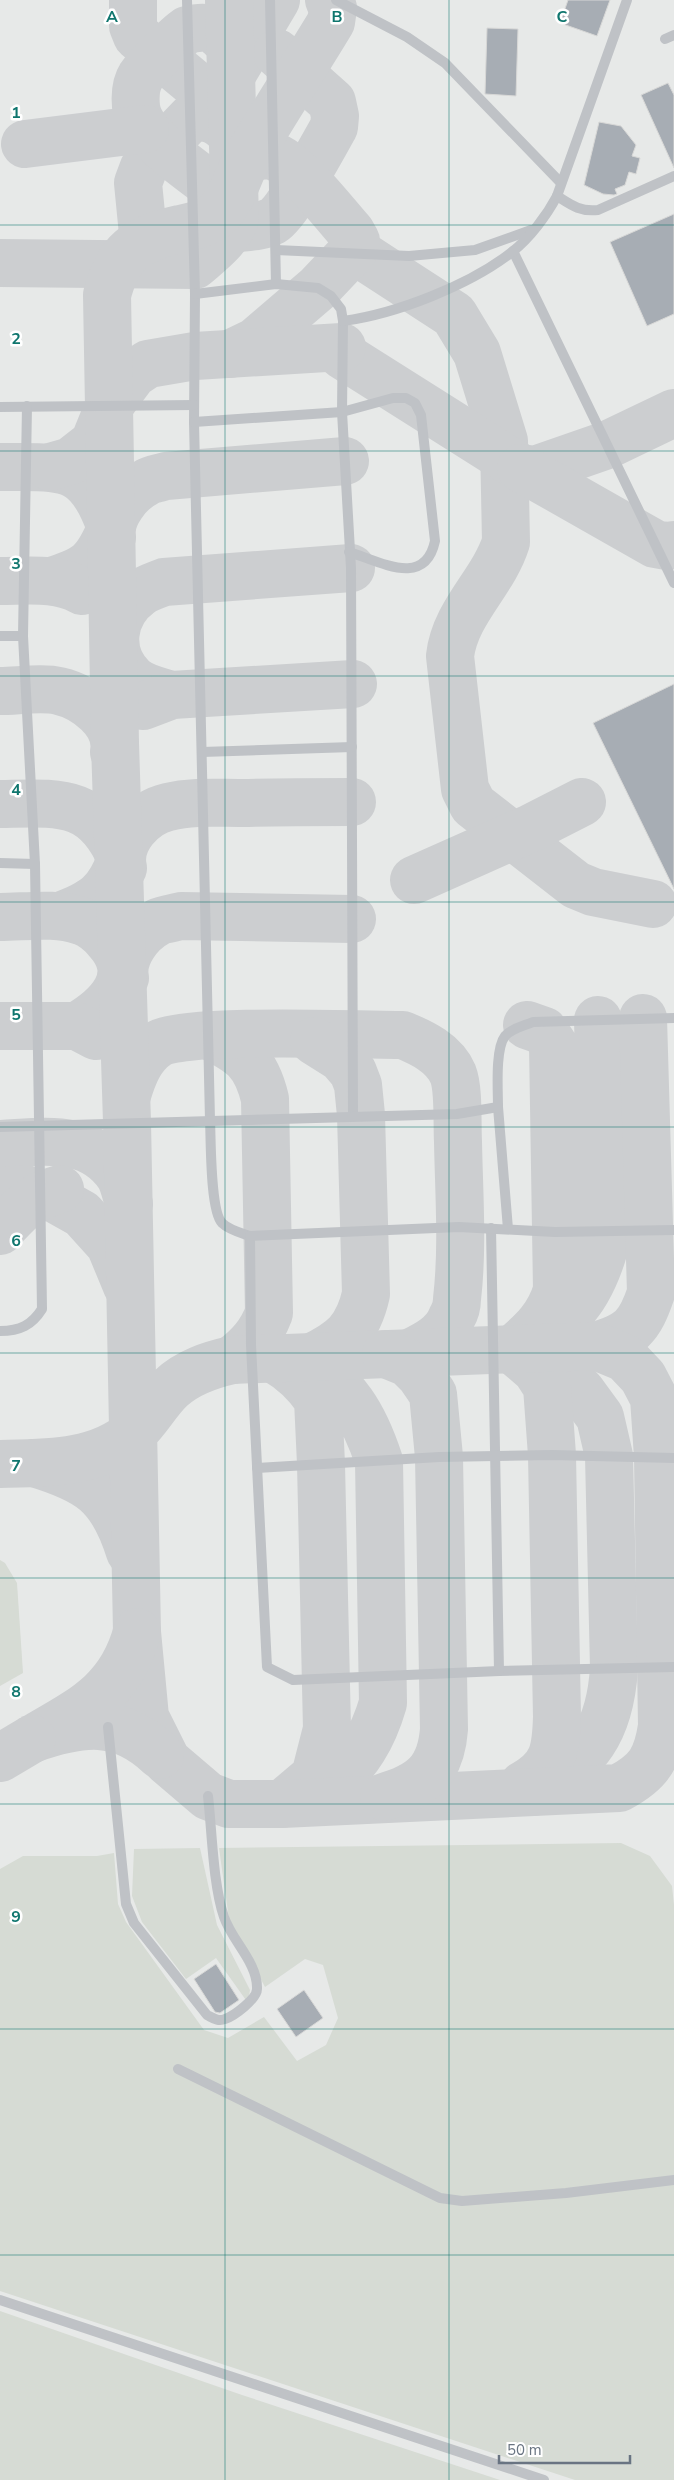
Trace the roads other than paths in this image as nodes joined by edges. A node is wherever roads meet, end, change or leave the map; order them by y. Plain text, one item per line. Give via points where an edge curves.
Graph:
1 (187, 0) edge
2 (270, 0) edge
3 (336, 0) edge
4 (627, 0) edge
5 (674, 176) edge
6 (561, 183) junction
7 (557, 196) junction
8 (534, 228) junction
9 (276, 250) junction
10 (513, 251) junction
11 (276, 284) junction
12 (195, 294) junction
13 (343, 321) junction
14 (194, 405) junction
15 (0, 406) edge
16 (27, 406) junction
17 (342, 412) junction
18 (194, 422) junction
19 (350, 552) junction
20 (674, 583) edge
21 (0, 636) edge
22 (22, 636) junction
23 (352, 747) junction
24 (202, 752) junction
25 (0, 863) edge
26 (35, 864) junction
27 (674, 1018) edge
28 (498, 1107) junction
29 (353, 1116) junction
30 (210, 1120) junction
31 (38, 1125) junction
32 (0, 1127) edge
33 (490, 1228) junction
34 (508, 1229) junction
35 (674, 1230) edge
36 (250, 1236) junction
37 (0, 1332) edge
38 (495, 1457) junction
39 (674, 1458) edge
40 (257, 1468) junction
41 (674, 1667) edge
42 (500, 1671) junction
43 (108, 1727) dead end
44 (208, 1796) dead end
45 (178, 2069) dead end
46 (674, 2180) edge
47 (0, 2300) edge
48 (544, 2480) edge

1 - 12 lane
2 - 9 lane
3 - 6 lane via 407,37 446,63
4 - 6 lane
5 - 7 lane via 587,212
6 - 7 lane
7 - 8 lane
8 - 9 lane via 475,250 408,256
8 - 10 lane
9 - 11 lane
10 - 13 lane via 484,270 427,297 374,317
10 - 20 lane
11 - 12 lane
11 - 13 lane via 318,288 331,296 341,309
12 - 14 lane
13 - 17 lane
14 - 16 lane
14 - 18 lane
15 - 16 lane
16 - 22 lane
17 - 18 lane
17 - 19 lane
17 - 19 lane via 393,398 406,398 415,403 421,415 434,540 432,555 422,566 408,570
18 - 24 lane
19 - 23 lane
21 - 22 lane
22 - 26 lane
23 - 24 lane
23 - 29 lane
24 - 30 lane
25 - 26 lane
26 - 31 lane
27 - 28 lane via 533,1022 516,1028 505,1036 500,1049
28 - 29 lane via 457,1114
28 - 34 lane
29 - 30 lane
30 - 31 lane
30 - 36 lane via 215,1208 221,1222
31 - 32 lane
31 - 37 lane via 42,1309 35,1320 23,1328
33 - 34 lane
33 - 36 lane
33 - 38 lane
34 - 35 lane via 555,1232
36 - 40 lane
38 - 39 lane
38 - 40 lane via 439,1457
38 - 42 lane
40 - 42 lane via 267,1668 293,1680
41 - 42 lane
43 - 44 lane via 126,1904 140,1930 207,2015 216,2020 225,2019 252,2001 257,1992 257,1979 224,1918
45 - 46 lane via 440,2198 462,2202
47 - 48 lane

